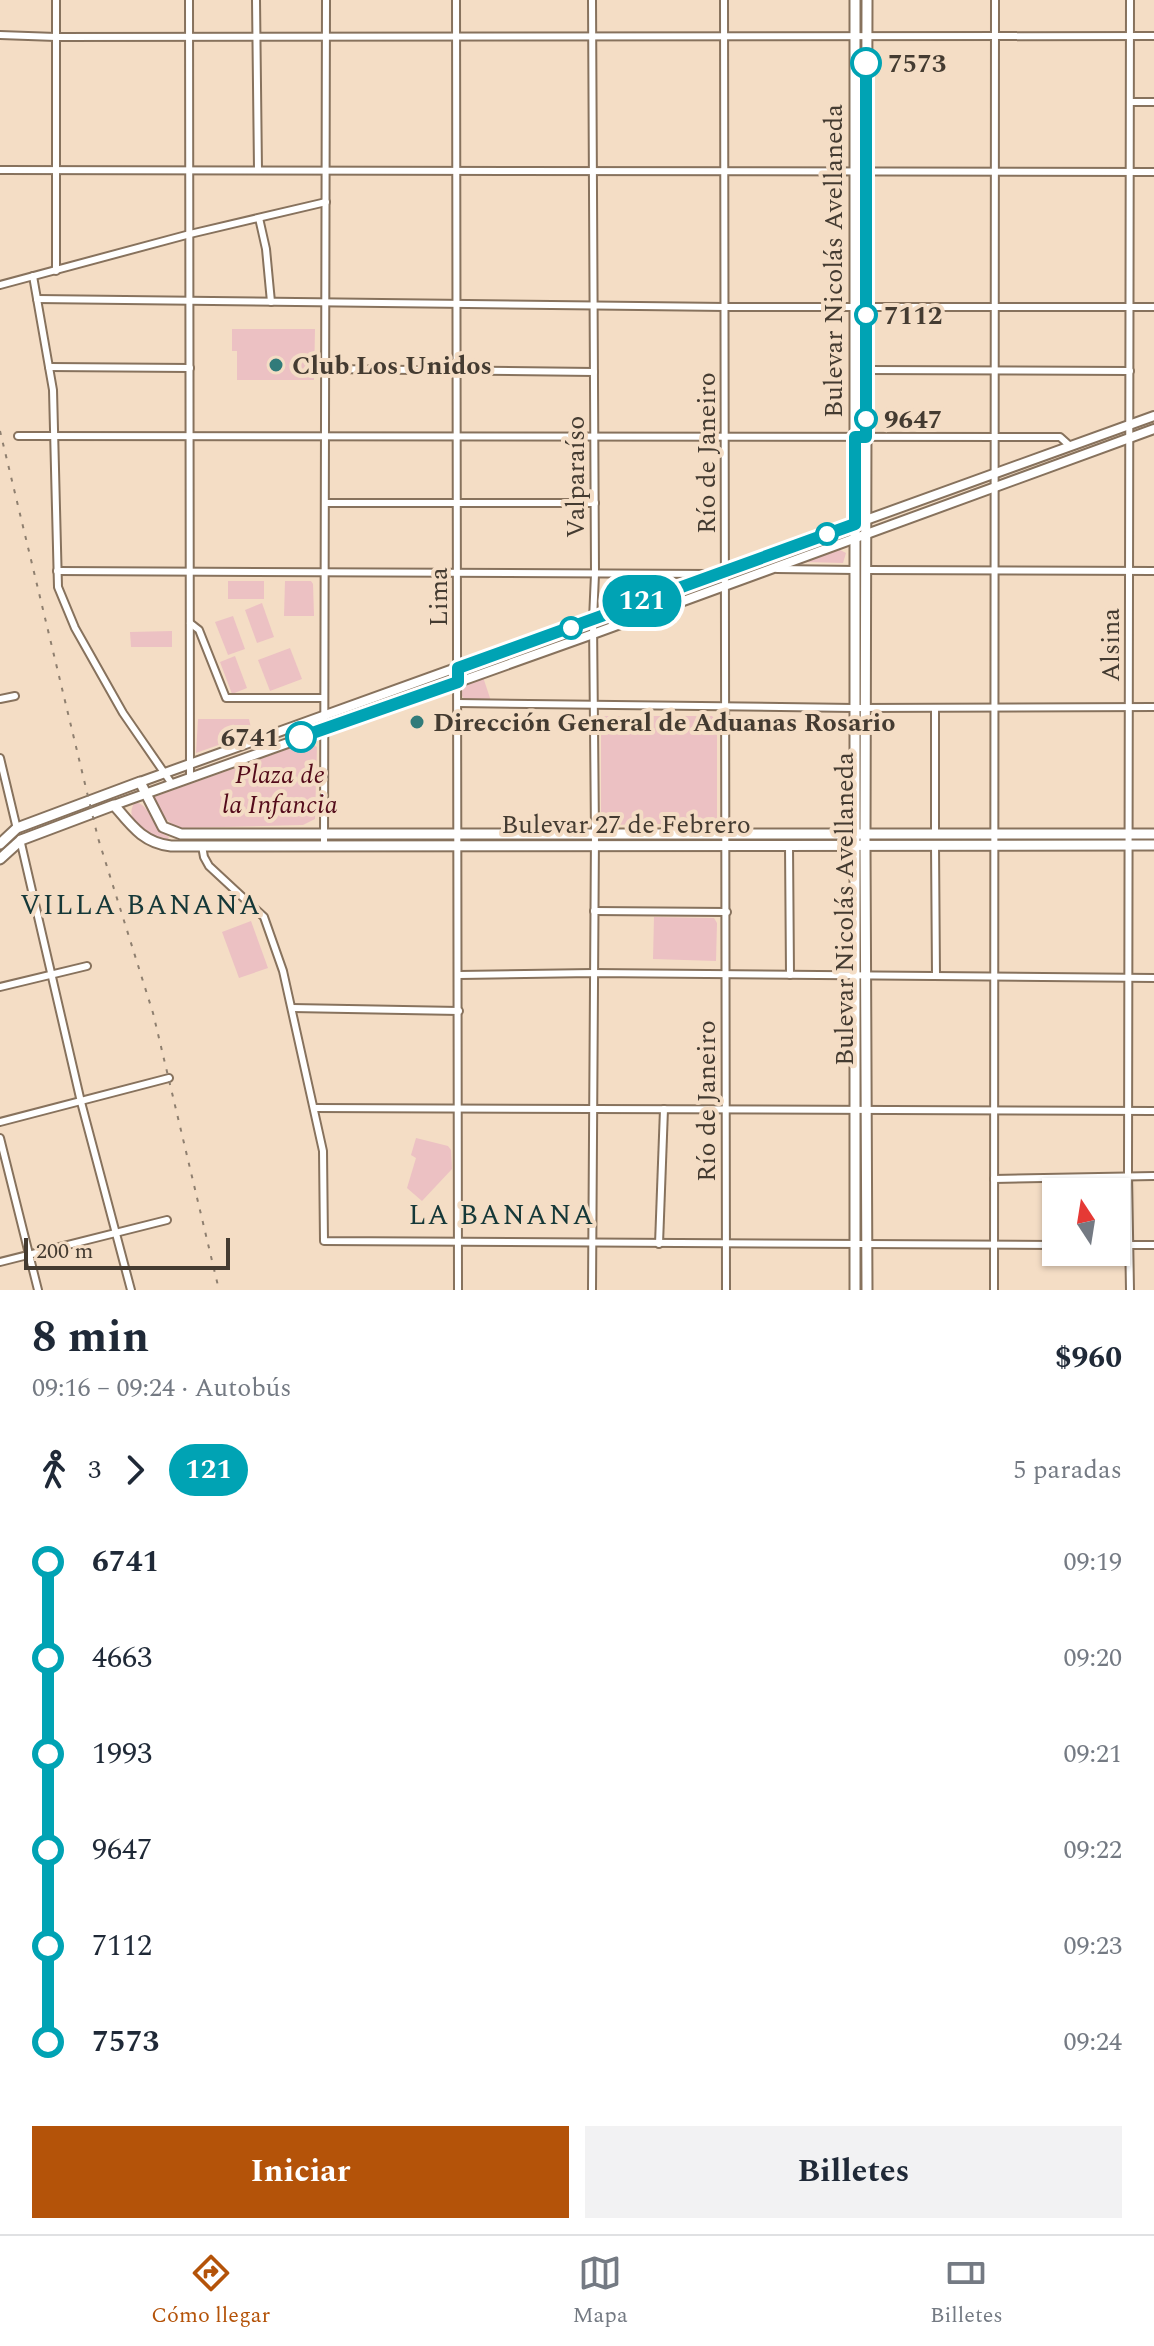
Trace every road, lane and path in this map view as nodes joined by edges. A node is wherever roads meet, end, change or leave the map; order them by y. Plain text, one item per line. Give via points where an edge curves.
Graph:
1 (56, 0) edge
2 (189, 0) edge
3 (256, 0) edge
4 (326, 0) edge
5 (456, 0) edge
6 (592, 0) edge
7 (724, 0) edge
8 (855, 0) edge
9 (867, 0) edge
10 (995, 0) edge
11 (1130, 0) edge
12 (0, 35) edge
13 (592, 36) junction
14 (724, 36) junction
15 (855, 36) junction
16 (867, 36) junction
17 (995, 36) junction
18 (1130, 36) junction
19 (1154, 36) edge
20 (56, 37) junction
21 (189, 37) junction
22 (257, 37) junction
23 (326, 37) junction
24 (456, 37) junction
25 (1130, 102) junction
26 (1154, 102) edge
27 (0, 170) edge
28 (56, 170) junction
29 (190, 170) junction
30 (258, 170) junction
31 (326, 170) junction
32 (457, 171) junction
33 (593, 171) junction
34 (725, 171) junction
35 (860, 171) junction
36 (995, 171) junction
37 (1130, 172) junction
38 (1154, 172) edge
39 (326, 202) junction
40 (259, 218) junction
41 (190, 234) junction
42 (56, 271) junction
43 (33, 276) junction
44 (0, 285) edge
45 (37, 299) junction
46 (190, 301) junction
47 (271, 302) junction
48 (325, 302) junction
49 (457, 304) junction
50 (594, 305) junction
51 (995, 305) junction
52 (860, 306) junction
53 (1130, 306) junction
54 (726, 307) junction
55 (1154, 307) edge
56 (49, 367) junction
57 (190, 368) junction
58 (325, 369) junction
59 (457, 370) junction
60 (866, 370) junction
61 (995, 370) junction
62 (1130, 371) junction
63 (594, 372) junction
64 (1154, 416) edge
65 (1130, 425) junction
66 (1151, 432) edge
67 (18, 436) dead end
68 (54, 436) junction
69 (190, 436) junction
70 (325, 436) junction
71 (457, 436) junction
72 (594, 436) junction
73 (726, 437) junction
74 (855, 437) junction
75 (866, 437) junction
76 (995, 437) junction
77 (1130, 438) junction
78 (1070, 446) junction
79 (995, 473) junction
80 (994, 488) junction
81 (325, 503) junction
82 (595, 503) junction
83 (457, 504) junction
84 (860, 522) junction
85 (860, 536) junction
86 (770, 569) junction
87 (727, 570) junction
88 (860, 570) junction
89 (57, 571) junction
90 (190, 571) junction
91 (994, 571) junction
92 (1130, 571) junction
93 (1154, 571) edge
94 (325, 572) junction
95 (458, 573) junction
96 (595, 574) junction
97 (715, 574) junction
98 (727, 584) junction
99 (593, 620) junction
100 (190, 623) junction
101 (593, 634) junction
102 (458, 668) junction
103 (458, 682) junction
104 (15, 696) dead end
105 (324, 698) junction
106 (0, 699) edge
107 (458, 703) junction
108 (593, 704) junction
109 (727, 706) junction
110 (1130, 707) junction
111 (1154, 707) edge
112 (860, 708) junction
113 (935, 708) junction
114 (994, 708) junction
115 (325, 715) junction
116 (324, 729) junction
117 (0, 758) edge
118 (190, 763) junction
119 (165, 773) junction
120 (190, 777) junction
121 (140, 782) junction
122 (172, 784) junction
123 (145, 793) junction
124 (114, 805) junction
125 (15, 830) junction
126 (324, 832) junction
127 (459, 832) junction
128 (595, 833) junction
129 (727, 833) junction
130 (860, 833) junction
131 (935, 833) junction
132 (994, 834) junction
133 (1129, 834) junction
134 (1154, 834) edge
135 (0, 836) edge
136 (18, 843) junction
137 (595, 845) junction
138 (789, 845) junction
139 (860, 845) junction
140 (935, 845) junction
141 (994, 845) junction
142 (1130, 845) junction
143 (1154, 845) edge
144 (0, 846) edge
145 (202, 846) junction
146 (324, 846) junction
147 (459, 846) junction
148 (727, 846) junction
149 (0, 859) edge
150 (594, 911) junction
151 (727, 912) junction
152 (87, 966) dead end
153 (593, 973) junction
154 (53, 974) junction
155 (459, 975) junction
156 (727, 975) junction
157 (790, 975) junction
158 (854, 975) junction
159 (866, 975) junction
160 (936, 976) junction
161 (994, 977) junction
162 (1130, 978) junction
163 (1154, 978) edge
164 (0, 987) edge
165 (292, 1008) junction
166 (459, 1011) junction
167 (169, 1078) dead end
168 (81, 1102) junction
169 (314, 1108) junction
170 (459, 1109) junction
171 (592, 1109) junction
172 (664, 1109) junction
173 (727, 1109) junction
174 (854, 1109) junction
175 (866, 1109) junction
176 (994, 1110) junction
177 (1130, 1110) junction
178 (1154, 1111) edge
179 (0, 1122) edge
180 (0, 1138) edge
181 (1128, 1176) junction
182 (1154, 1176) edge
183 (994, 1179) junction
184 (11, 1182) junction
185 (0, 1185) edge
186 (167, 1220) dead end
187 (117, 1233) junction
188 (458, 1242) junction
189 (592, 1243) junction
190 (659, 1244) junction
191 (725, 1244) junction
192 (855, 1245) junction
193 (994, 1245) junction
194 (1042, 1245) edge
195 (1130, 1245) edge
196 (1154, 1245) edge
197 (867, 1246) junction
198 (29, 1254) junction
199 (0, 1262) edge
200 (1130, 1266) edge
201 (38, 1290) edge
202 (131, 1290) edge
203 (458, 1290) edge
204 (592, 1290) edge
205 (726, 1290) edge
206 (855, 1290) edge
207 (867, 1290) edge
208 (994, 1290) edge
209 (1130, 1290) edge

1 - 20 street
2 - 21 street
3 - 22 street
4 - 23 street
5 - 24 street, Lima
6 - 13 street, Valparaíso
7 - 14 street, Río de Janeiro
8 - 15 main road, Bulevar Nicolás Avellaneda
9 - 16 main road, Bulevar Nicolás Avellaneda
10 - 17 street
11 - 18 street, Alsina
12 - 20 street
13 - 14 street
13 - 24 street
13 - 33 street, Valparaíso
14 - 15 street
14 - 34 street, Río de Janeiro
15 - 16 street
15 - 35 main road, Bulevar Nicolás Avellaneda
16 - 17 street
16 - 35 main road, Bulevar Nicolás Avellaneda
17 - 18 street
17 - 36 street
18 - 19 street
18 - 25 street, Alsina
20 - 21 street
20 - 28 street
21 - 22 street
21 - 29 street
22 - 23 street
22 - 30 street
23 - 24 street
23 - 31 street
24 - 32 street, Lima
25 - 26 street
25 - 37 street, Alsina
27 - 28 street
28 - 29 street
28 - 42 street
29 - 30 street
29 - 41 street
30 - 31 street
31 - 32 street
31 - 39 street
32 - 33 street
32 - 49 street, Lima
33 - 34 street
33 - 50 street, Valparaíso
34 - 35 street
34 - 54 street, Río de Janeiro
35 - 36 street
35 - 52 main road, Bulevar Nicolás Avellaneda
36 - 37 street
36 - 51 street
37 - 38 street
37 - 53 street, Alsina
39 - 40 street
39 - 48 street
40 - 41 street
40 - 47 street
41 - 42 street
41 - 46 street
42 - 43 street
43 - 44 street
43 - 45 street
45 - 46 street
45 - 56 street
46 - 47 street
46 - 57 street
47 - 48 street
48 - 49 street
48 - 58 street
49 - 50 street
49 - 59 street, Lima
50 - 54 street
50 - 63 street, Valparaíso
51 - 52 street
51 - 53 street
51 - 61 street
52 - 54 street
52 - 60 main road, Bulevar Nicolás Avellaneda
52 - 74 main road, Bulevar Nicolás Avellaneda
53 - 55 street
53 - 62 street, Alsina
54 - 73 street, Río de Janeiro
56 - 57 street
56 - 68 street
57 - 69 street
58 - 59 street
58 - 70 street
59 - 63 street
59 - 71 street, Lima
60 - 61 street
60 - 75 main road, Bulevar Nicolás Avellaneda
61 - 62 street
61 - 76 street
62 - 65 street, Alsina
63 - 72 street, Valparaíso
64 - 65 main road
65 - 77 street, Alsina
65 - 78 main road
66 - 77 main road
67 - 68 street
68 - 69 street
68 - 89 street
69 - 70 street
69 - 90 street
70 - 71 street
70 - 81 street
71 - 72 street
71 - 83 street, Lima
72 - 73 street
72 - 82 street, Valparaíso
73 - 74 street
73 - 87 street, Río de Janeiro
74 - 75 street
74 - 84 main road, Bulevar Nicolás Avellaneda
75 - 76 street
75 - 84 main road, Bulevar Nicolás Avellaneda
76 - 78 street via 1060,437
76 - 79 street
77 - 80 main road
77 - 92 street, Alsina
78 - 79 main road
79 - 80 street
79 - 84 main road
80 - 85 main road
80 - 91 street
81 - 83 street
81 - 94 street
82 - 83 street
82 - 96 street, Valparaíso
83 - 95 street, Lima
84 - 85 main road, Bulevar Nicolás Avellaneda
84 - 87 main road
85 - 86 main road
85 - 88 main road, Bulevar Nicolás Avellaneda
86 - 88 street
86 - 98 main road
87 - 97 main road
87 - 98 street, Río de Janeiro
88 - 91 street
88 - 112 main road, Bulevar Nicolás Avellaneda
89 - 90 street
89 - 119 street via 75,628 123,713
90 - 94 street
90 - 100 street
91 - 92 street
91 - 114 street
92 - 93 street
92 - 110 street, Alsina
94 - 95 street
94 - 105 street
95 - 96 street
95 - 102 street, Lima
96 - 97 street
96 - 99 street, Valparaíso
97 - 99 main road
98 - 101 main road
98 - 109 street, Río de Janeiro
99 - 101 street, Valparaíso
99 - 102 main road
100 - 105 street via 199,630 226,698
100 - 118 street
101 - 103 main road
101 - 108 street, Valparaíso
102 - 103 street, Lima
102 - 115 main road
103 - 107 street, Lima
103 - 116 main road
104 - 106 street
105 - 115 street
107 - 108 street
107 - 127 street, Lima
108 - 109 street
108 - 128 street, Valparaíso
109 - 112 street
109 - 129 street, Río de Janeiro
110 - 111 street
110 - 114 street
110 - 133 street, Alsina
112 - 113 street
112 - 130 main road, Bulevar Nicolás Avellaneda
113 - 114 street
113 - 131 street
114 - 132 street
115 - 116 street
115 - 118 main road
116 - 120 main road
116 - 126 street
117 - 125 street
118 - 119 main road
118 - 120 street
119 - 121 main road
119 - 122 street
120 - 122 main road
121 - 123 main road, Bulevar 27 de Febrero
121 - 125 main road
122 - 123 main road
123 - 124 main road
123 - 126 main road, Bulevar 27 de Febrero via 156,818 171,832
124 - 136 main road
124 - 145 main road, Bulevar 27 de Febrero via 143,838 158,845
125 - 135 main road
125 - 136 street
125 - 144 main road
126 - 127 main road, Bulevar 27 de Febrero
126 - 146 street
127 - 128 main road, Bulevar 27 de Febrero
127 - 147 street, Lima
128 - 129 main road, Bulevar 27 de Febrero
128 - 137 street, Valparaíso
129 - 130 main road, Bulevar 27 de Febrero
129 - 148 street, Río de Janeiro
130 - 131 main road, Bulevar 27 de Febrero
130 - 139 main road, Bulevar Nicolás Avellaneda
131 - 132 main road, Bulevar 27 de Febrero
132 - 133 main road, Bulevar 27 de Febrero
132 - 141 street
133 - 134 main road, Bulevar 27 de Febrero
133 - 142 street, Alsina
136 - 144 main road
136 - 149 main road
136 - 154 street
137 - 147 main road, Bulevar 27 de Febrero
137 - 148 main road, Bulevar 27 de Febrero
137 - 150 street, Valparaíso
138 - 139 main road, Bulevar 27 de Febrero
138 - 148 main road, Bulevar 27 de Febrero
138 - 157 street
139 - 140 main road, Bulevar 27 de Febrero
139 - 158 main road, Bulevar Nicolás Avellaneda
139 - 159 main road, Bulevar Nicolás Avellaneda
140 - 141 main road, Bulevar 27 de Febrero
140 - 160 street
141 - 142 main road, Bulevar 27 de Febrero
141 - 161 street
142 - 143 main road, Bulevar 27 de Febrero
142 - 162 street, Alsina
145 - 146 main road, Bulevar 27 de Febrero
145 - 165 street via 209,866 264,917
146 - 147 main road, Bulevar 27 de Febrero
147 - 155 street, Lima
148 - 151 street, Río de Janeiro
150 - 151 street
150 - 153 street, Valparaíso
151 - 156 street, Río de Janeiro
152 - 154 street
153 - 155 street
153 - 156 street
153 - 171 street, Valparaíso
154 - 164 street
154 - 168 street
155 - 166 street, Lima
156 - 157 street
156 - 173 street, Río de Janeiro
157 - 158 street
158 - 159 street
158 - 174 main road, Bulevar Nicolás Avellaneda
159 - 160 street
159 - 175 main road, Bulevar Nicolás Avellaneda
160 - 161 street
161 - 162 street
161 - 176 street
162 - 163 street
162 - 177 street, Alsina
165 - 166 street
165 - 169 street
166 - 170 street, Lima
167 - 168 street
168 - 179 street
168 - 187 street
169 - 170 street
169 - 188 street via 323,1151 324,1241
170 - 171 street
170 - 188 street, Lima
171 - 172 street
171 - 189 street, Valparaíso
172 - 173 street
172 - 190 street
173 - 174 street
173 - 191 street, Río de Janeiro
174 - 175 street
174 - 192 main road, Bulevar Nicolás Avellaneda
175 - 176 street
175 - 197 main road, Bulevar Nicolás Avellaneda
176 - 177 street
176 - 183 street
177 - 178 street
177 - 181 street, Alsina
180 - 184 street
181 - 182 street
181 - 183 street
183 - 193 street
184 - 185 street
184 - 198 street
186 - 187 street
187 - 198 street
187 - 202 street
188 - 189 street
188 - 203 street, Lima
189 - 190 street
189 - 204 street, Valparaíso
190 - 191 street
191 - 192 street
191 - 205 street, Río de Janeiro
192 - 197 street
192 - 206 main road, Bulevar Nicolás Avellaneda
193 - 194 street
193 - 197 street
193 - 208 street
195 - 196 street
197 - 207 main road, Bulevar Nicolás Avellaneda
198 - 199 street
198 - 201 street
200 - 209 street, Alsina

